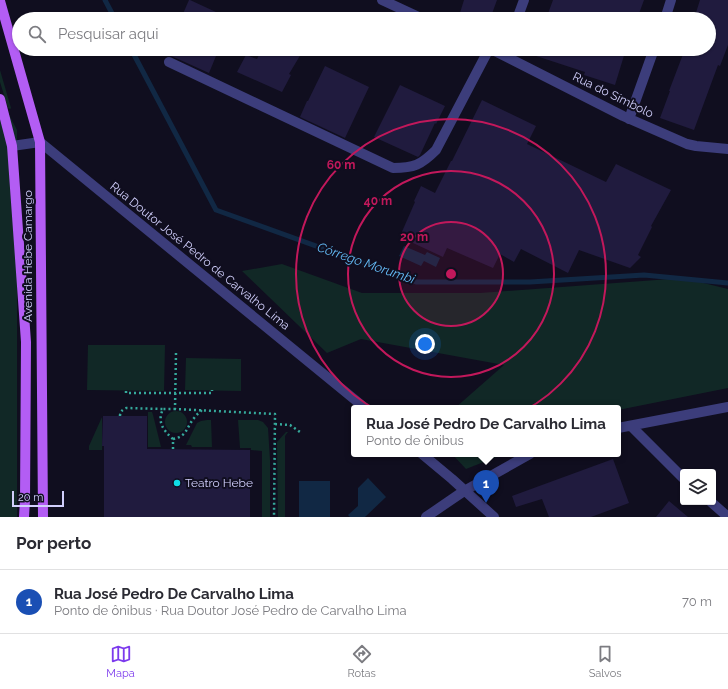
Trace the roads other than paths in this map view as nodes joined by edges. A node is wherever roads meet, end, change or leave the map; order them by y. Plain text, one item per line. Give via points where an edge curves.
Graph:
1 (382, 0) edge
2 (524, 0) edge
3 (671, 0) edge
4 (0, 1) edge
5 (408, 12) edge
6 (520, 12) edge
7 (667, 12) edge
8 (12, 43) edge
9 (16, 56) edge
10 (486, 56) edge
11 (513, 56) edge
12 (651, 56) edge
13 (169, 62) dead end
14 (0, 99) edge
15 (629, 118) junction
16 (40, 142) junction
17 (12, 146) junction
18 (728, 149) edge
19 (361, 405) edge
20 (728, 407) edge
21 (631, 426) junction
22 (621, 428) edge
23 (426, 457) edge
24 (525, 457) edge
25 (680, 475) edge
26 (464, 491) junction
27 (714, 505) edge
28 (24, 517) edge
29 (43, 517) edge
30 (426, 517) edge
31 (494, 517) edge
32 (728, 517) edge

1 - 5 street
2 - 6 street
3 - 7 street
4 - 8 main road, Avenida Hebe Camargo
9 - 16 main road, Avenida Hebe Camargo
10 - 13 street via 436,150 421,163 408,168 393,168
11 - 15 street, Rua do Símbolo
12 - 15 street
14 - 17 main road, Avenida Hebe Camargo
15 - 18 street, Rua do Símbolo via 687,144
16 - 17 street
16 - 19 street, Rua Doutor José Pedro de Carvalho Lima
16 - 29 main road, Avenida Hebe Camargo
17 - 28 main road, Avenida Hebe Camargo via 26,342
20 - 21 street
21 - 22 street
21 - 25 street
23 - 26 street
24 - 26 street
26 - 30 street
26 - 31 street
27 - 32 street

